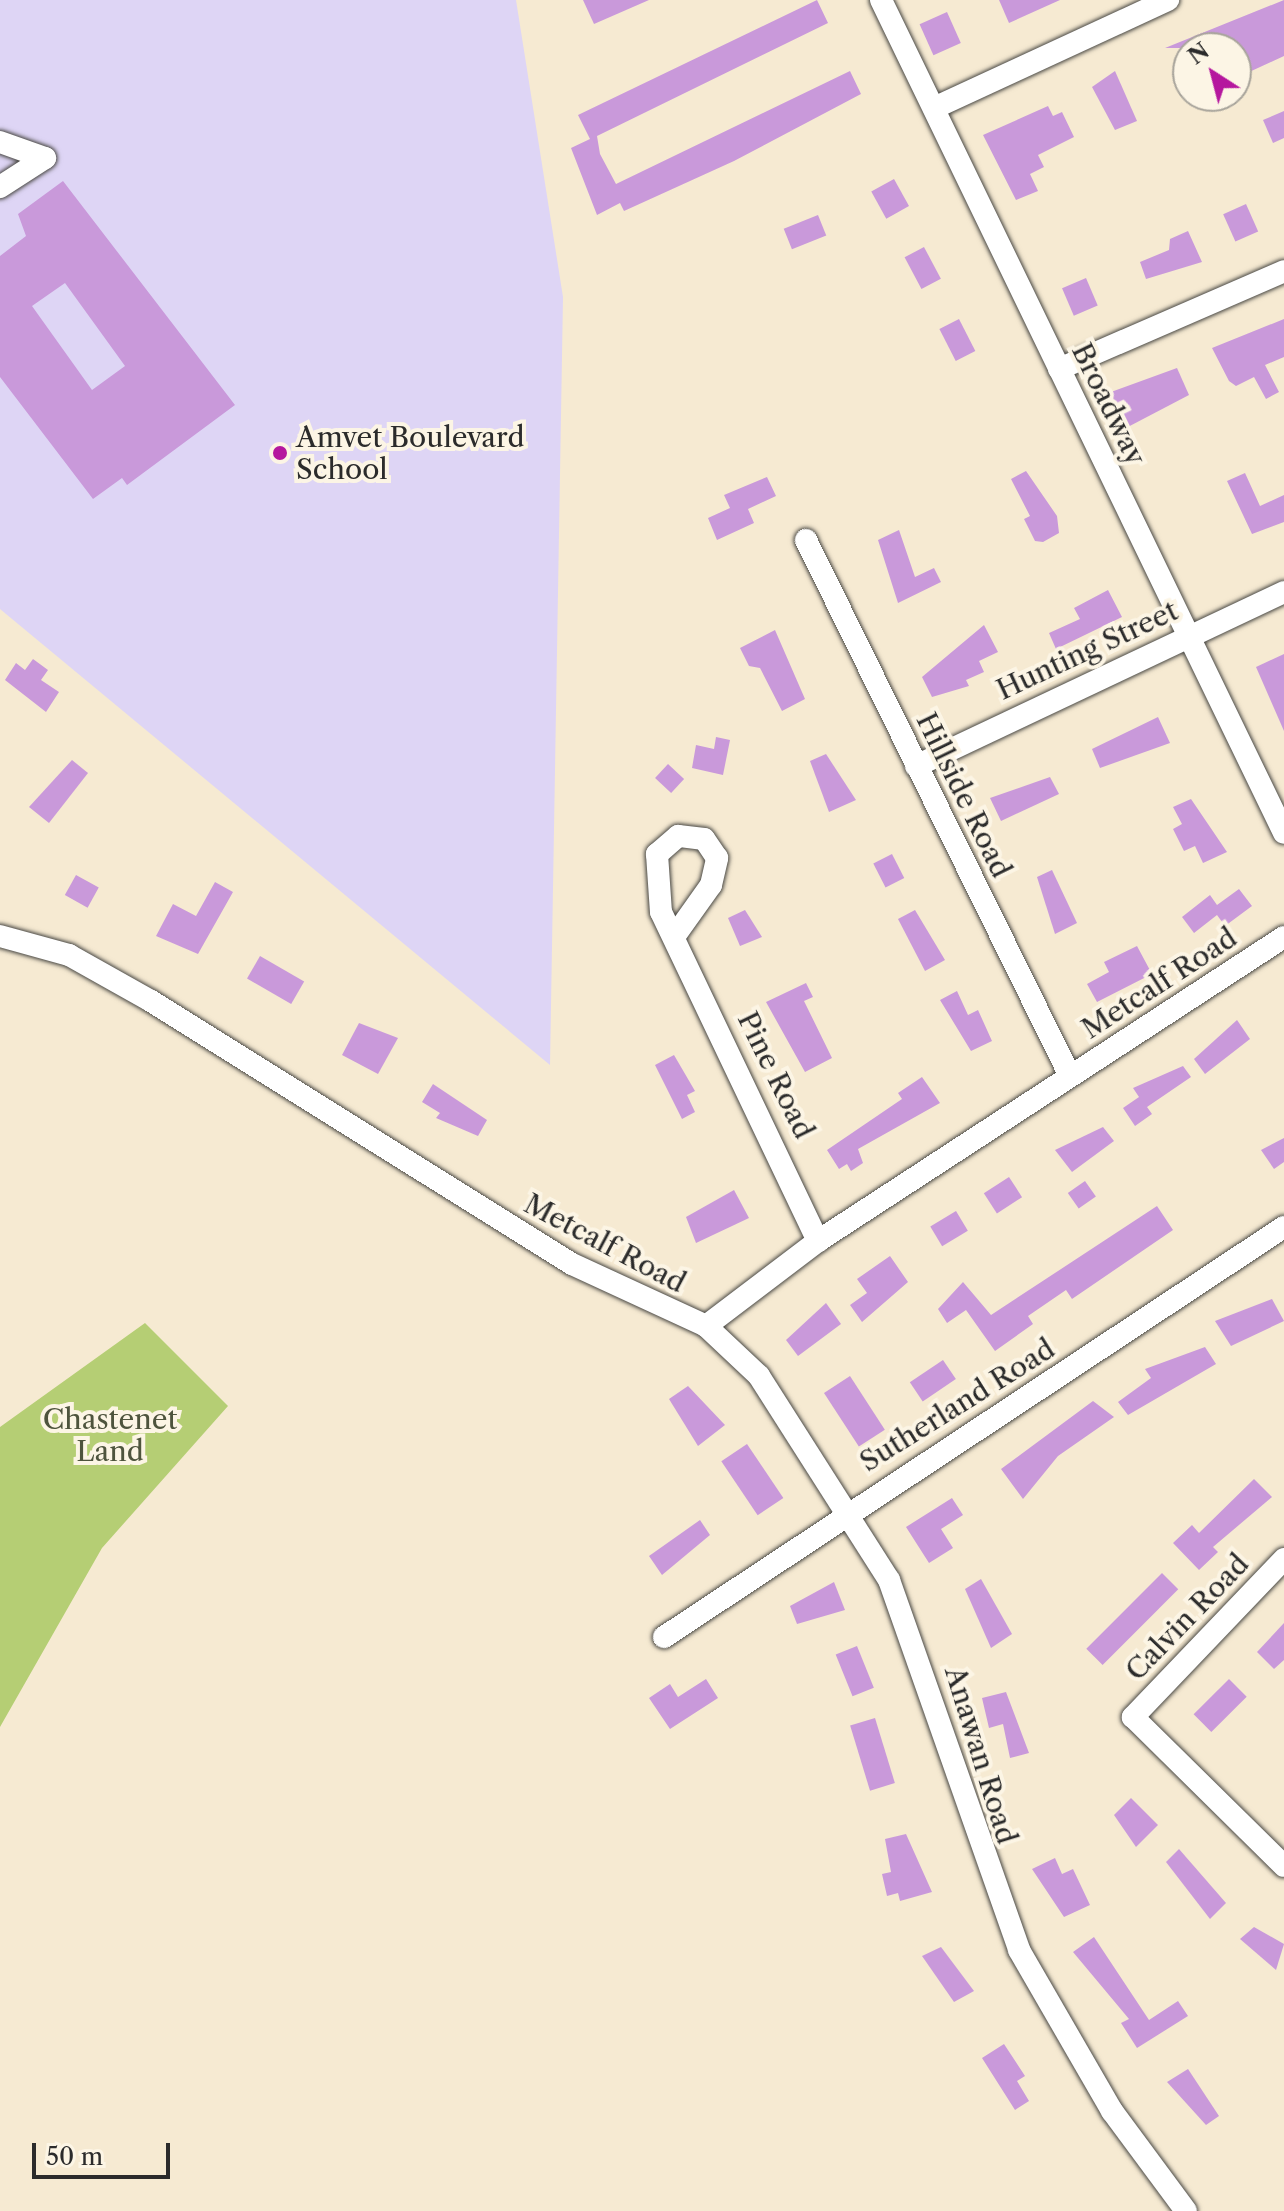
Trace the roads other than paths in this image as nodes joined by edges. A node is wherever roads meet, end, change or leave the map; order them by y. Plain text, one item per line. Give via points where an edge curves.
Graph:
1 (881, 0) edge
2 (1168, 0) edge
3 (934, 108) junction
4 (0, 142) edge
5 (0, 187) edge
6 (1284, 271) edge
7 (1059, 369) junction
8 (806, 540) dead end
9 (1284, 592) edge
10 (1187, 635) junction
11 (916, 766) junction
12 (1284, 833) edge
13 (0, 936) edge
14 (674, 937) dead end
15 (1284, 937) edge
16 (1070, 1076) junction
17 (1284, 1227) edge
18 (818, 1241) junction
19 (706, 1326) junction
20 (848, 1509) junction
21 (1284, 1559) edge
22 (664, 1637) dead end
23 (1284, 1866) edge
24 (1186, 2211) edge

1 - 3 street, Broadway
2 - 3 street
3 - 7 street, Broadway
4 - 5 street via 45,158
6 - 7 street
7 - 10 street, Broadway
8 - 11 street, Hillside Road
9 - 10 street, Hunting Street
10 - 11 street, Hunting Street
10 - 12 street, Broadway
11 - 16 street, Hillside Road
13 - 19 street, Metcalf Road via 69,955 572,1264
14 - 18 street, Pine Road
15 - 16 street, Metcalf Road
16 - 18 street, Metcalf Road
17 - 20 street, Sutherland Road
18 - 19 street, Metcalf Road
19 - 20 street, Anawan Road via 759,1376
20 - 22 street, Sutherland Road
20 - 24 street, Anawan Road via 911,1634 975,1839 1019,1950 1112,2111
21 - 23 street, Calvin Road via 1133,1717

